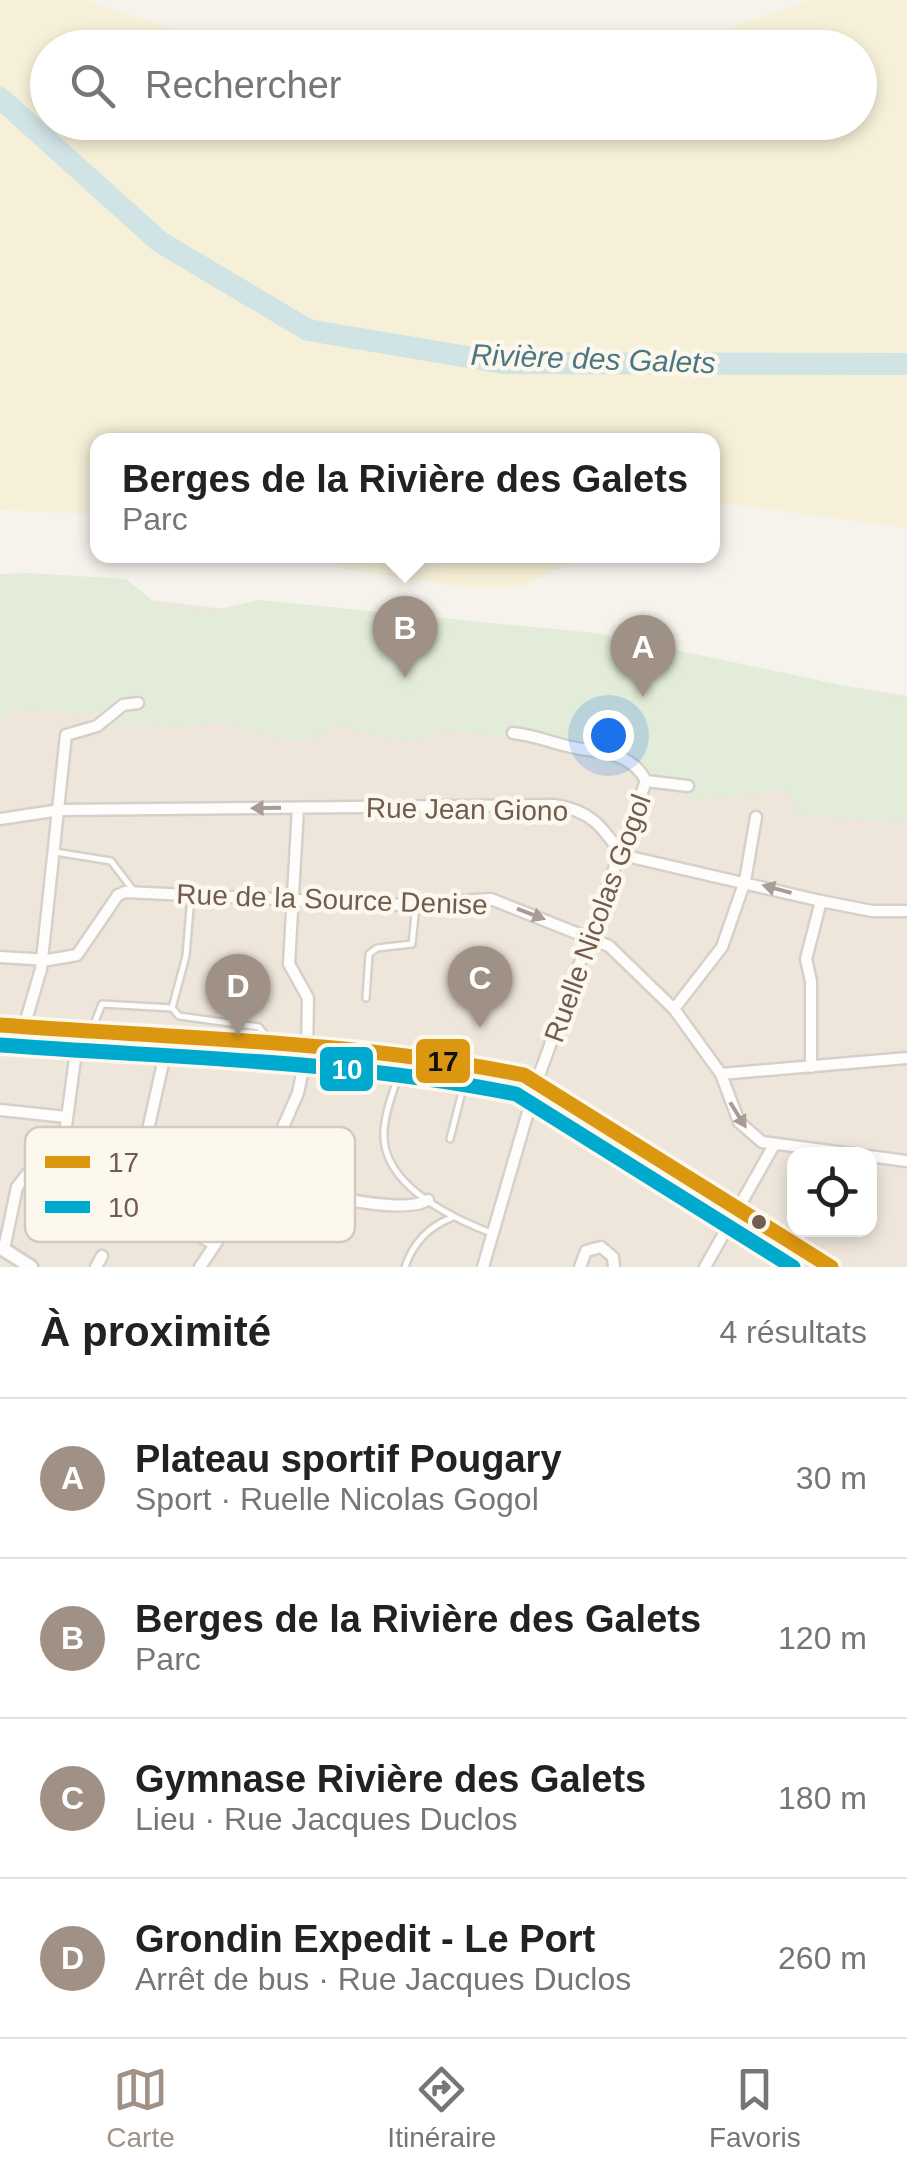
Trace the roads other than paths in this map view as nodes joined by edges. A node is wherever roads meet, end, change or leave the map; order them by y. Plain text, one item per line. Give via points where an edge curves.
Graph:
1 (138, 703) dead end
2 (512, 733) dead end
3 (646, 781) junction
4 (688, 786) dead end
5 (298, 808) junction
6 (60, 810) junction
7 (756, 818) dead end
8 (0, 819) edge
9 (56, 852) junction
10 (622, 855) junction
11 (745, 881) junction
12 (135, 892) junction
13 (191, 896) junction
14 (296, 900) junction
15 (821, 901) junction
16 (416, 905) junction
17 (907, 911) edge
18 (590, 936) junction
19 (0, 957) edge
20 (42, 959) junction
21 (366, 998) dead end
22 (172, 1008) junction
23 (674, 1008) junction
24 (0, 1025) edge
25 (24, 1027) junction
26 (85, 1029) junction
27 (169, 1036) junction
28 (274, 1045) junction
29 (307, 1050) junction
30 (907, 1058) edge
31 (404, 1059) junction
32 (469, 1065) junction
33 (811, 1067) junction
34 (721, 1074) junction
35 (537, 1081) junction
36 (0, 1110) edge
37 (68, 1117) junction
38 (67, 1127) edge
39 (149, 1127) edge
40 (282, 1127) edge
41 (450, 1139) dead end
42 (774, 1145) junction
43 (907, 1161) edge
44 (25, 1177) edge
45 (355, 1199) edge
46 (428, 1200) junction
47 (739, 1206) junction
48 (452, 1218) junction
49 (492, 1234) junction
50 (212, 1242) edge
51 (215, 1244) joint
52 (2, 1248) edge
53 (31, 1267) edge
54 (200, 1267) edge
55 (405, 1267) edge
56 (483, 1267) edge
57 (580, 1267) edge
58 (614, 1267) edge
59 (705, 1267) edge
60 (831, 1267) edge

1 - 6 street via 66,735
2 - 3 street, Ruelle Nicolas Gogol via 602,748 632,764
3 - 4 street
3 - 10 street, Ruelle Nicolas Gogol
5 -> 6 street, Rue Jean Giono
5 - 10 street, Rue Jean Giono via 577,808 594,818
5 - 14 street
6 - 8 street, Rue Jean Giono
6 - 9 street
7 - 11 street
9 - 12 lane via 112,861
9 - 20 street
10 - 11 street
10 - 18 street, Ruelle Nicolas Gogol
15 -> 11 street
11 - 23 street via 722,947
12 - 13 street, Rue de la Source Denise
12 - 20 street via 118,895 77,955
13 - 14 street, Rue de la Source Denise
13 - 22 lane via 186,956
14 - 16 street, Rue de la Source Denise
14 - 29 street via 289,964 308,998
15 - 17 street
15 - 33 street via 806,959
16 -> 18 street, Rue de la Source Denise via 491,899
16 - 21 lane via 412,944 369,954
18 - 23 street, Rue de la Source Denise
18 - 35 street, Ruelle Nicolas Gogol
19 - 20 street
20 - 25 street
22 - 26 lane via 102,1004
22 - 28 lane via 179,1016 260,1027
23 - 34 street, Rue de la Source Denise
24 - 25 street
25 - 26 street
26 - 27 street
26 - 37 street
27 - 28 street
27 - 39 street
28 - 29 street
29 - 31 street
29 - 40 street
30 - 33 street
31 - 32 street
31 - 46 lane via 383,1134 398,1174
32 - 35 street
32 - 41 lane
33 - 34 street
34 -> 42 street, Rue de la Source Denise via 739,1122
35 - 47 street
35 - 49 street, Ruelle Nicolas Gogol
36 - 37 street
37 - 38 street
42 - 43 street
42 - 47 street
44 - 52 street
45 - 46 street via 408,1206
46 - 48 lane
47 - 59 street
47 - 60 street
48 - 49 lane
48 - 55 lane via 425,1233
49 - 56 street, Ruelle Nicolas Gogol
50 - 51 street
51 - 54 street
52 - 53 street
57 - 58 street via 586,1251 600,1247 613,1256

